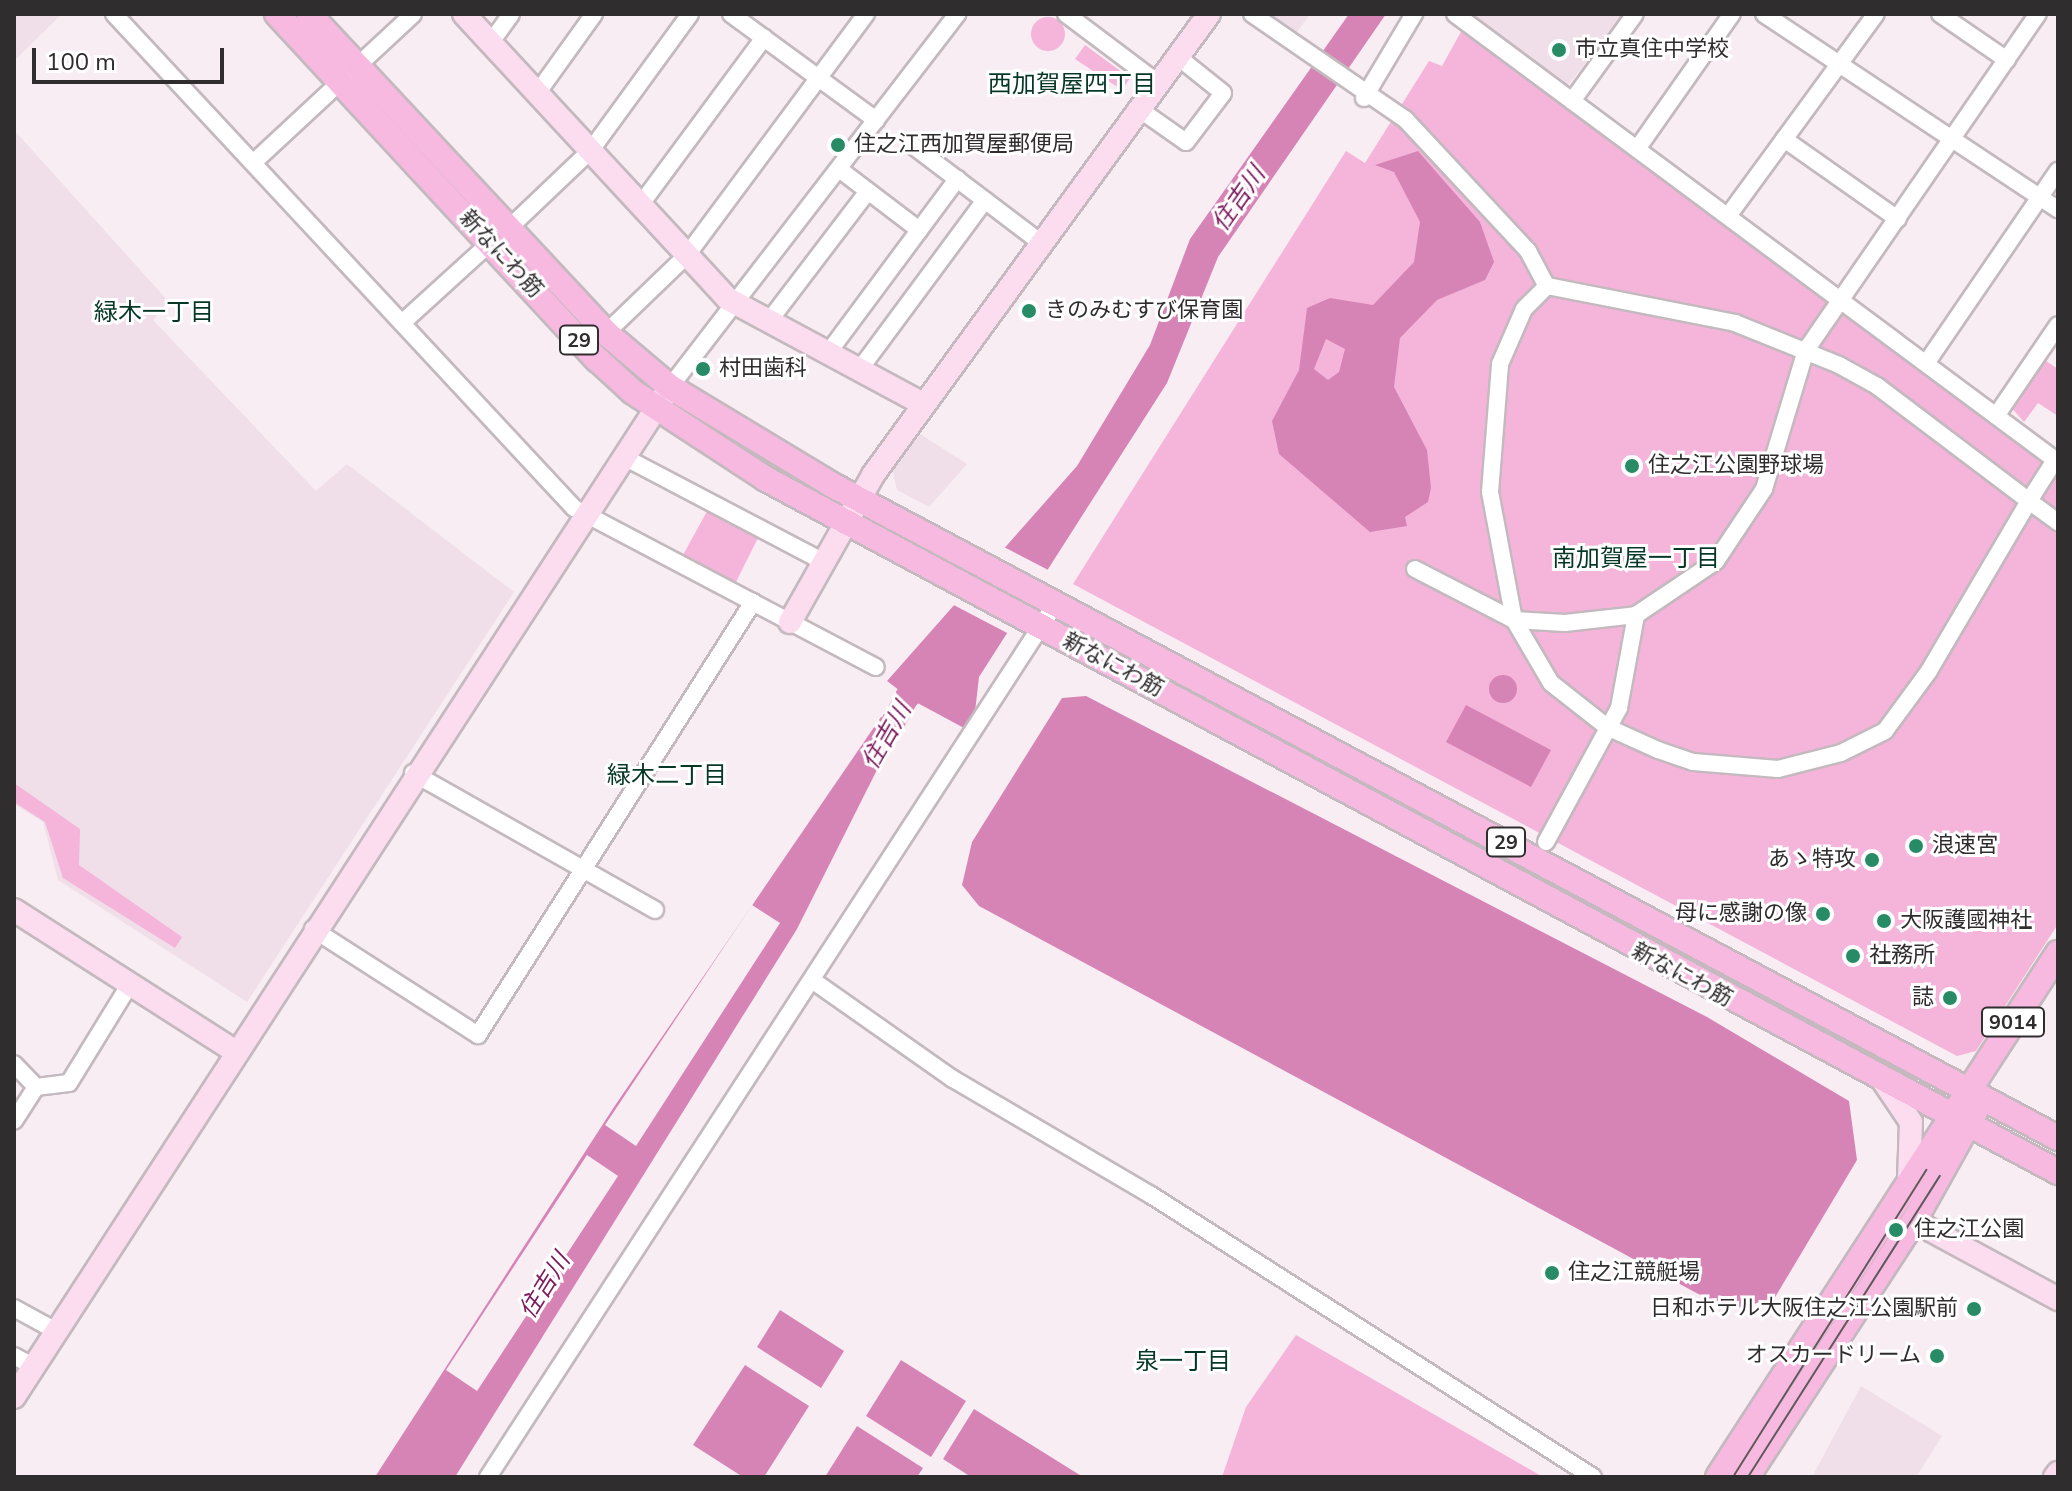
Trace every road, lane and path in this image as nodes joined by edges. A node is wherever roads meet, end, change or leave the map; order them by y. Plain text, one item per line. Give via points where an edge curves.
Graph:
1 (114, 14) edge
2 (277, 14) edge
3 (309, 14) edge
4 (413, 14) edge
5 (464, 14) edge
6 (511, 14) edge
7 (594, 14) edge
8 (690, 14) edge
9 (731, 14) edge
10 (866, 14) edge
11 (957, 14) edge
12 (1209, 14) edge
13 (1252, 14) edge
14 (1414, 14) edge
15 (1455, 14) edge
16 (1635, 14) edge
17 (1732, 14) edge
18 (1764, 14) edge
19 (1876, 14) edge
20 (1940, 14) edge
21 (2038, 14) edge
22 (1071, 15) edge
23 (764, 38) junction
24 (491, 42) junction
25 (1178, 57) junction
26 (2007, 60) junction
27 (1838, 67) junction
28 (349, 76) junction
29 (818, 78) junction
30 (1158, 83) junction
31 (538, 92) junction
32 (1364, 93) junction
33 (1572, 101) junction
34 (1139, 109) junction
35 (876, 120) junction
36 (1784, 139) junction
37 (1951, 141) junction
38 (912, 145) dead end
39 (1637, 149) junction
40 (591, 150) junction
41 (254, 162) junction
42 (839, 169) junction
43 (2058, 171) edge
44 (957, 179) junction
45 (868, 191) junction
46 (2040, 198) junction
47 (985, 200) junction
48 (641, 204) junction
49 (2058, 209) edge
50 (1728, 216) junction
51 (1898, 219) junction
52 (919, 230) junction
53 (499, 236) junction
54 (1041, 243) junction
55 (687, 255) junction
56 (1547, 286) junction
57 (736, 303) junction
58 (1839, 303) junction
59 (769, 321) junction
60 (402, 323) junction
61 (2058, 325) edge
62 (606, 333) junction
63 (1806, 350) junction
64 (828, 353) junction
65 (1927, 362) junction
66 (860, 369) junction
67 (663, 398) junction
68 (923, 404) junction
69 (1996, 416) junction
70 (624, 457) junction
71 (2057, 461) edge
72 (858, 497) junction
73 (2029, 501) junction
74 (586, 514) junction
75 (845, 520) junction
76 (2058, 522) edge
77 (822, 561) junction
78 (1415, 569) dead end
79 (1049, 599) junction
80 (753, 602) junction
81 (1636, 615) junction
82 (1514, 620) junction
83 (790, 622) junction
84 (1035, 624) junction
85 (876, 667) dead end
86 (1607, 727) junction
87 (413, 773) junction
88 (1546, 842) dead end
89 (584, 870) junction
90 (14, 910) edge
91 (655, 910) dead end
92 (313, 929) junction
93 (2058, 953) edge
94 (812, 980) junction
95 (2058, 982) edge
96 (130, 984) junction
97 (233, 1050) junction
98 (14, 1064) edge
99 (1884, 1082) junction
100 (36, 1087) junction
101 (1976, 1094) junction
102 (14, 1121) edge
103 (1959, 1121) junction
104 (2058, 1138) edge
105 (2058, 1172) edge
106 (1907, 1184) junction
107 (1914, 1221) junction
108 (2058, 1299) edge
109 (14, 1308) edge
110 (56, 1331) junction
111 (24, 1361) edge
112 (14, 1397) edge
113 (488, 1477) edge
114 (1593, 1477) edge
115 (1718, 1477) edge
116 (1747, 1477) edge

1 - 41 street
2 - 28 main road, 新なにわ筋 / 29
3 - 28 main road, 新なにわ筋 / 29
4 - 28 street
5 - 24 street
6 - 24 street
7 - 31 street
8 - 40 street
9 - 23 street
10 - 29 street
11 - 35 street
12 - 25 street
13 - 32 street
14 - 32 street
15 - 33 street
16 - 33 street
17 - 39 street
18 - 27 street
19 - 27 street
20 - 26 street
21 - 26 street
22 - 30 street
23 - 29 street
23 - 48 street
24 - 31 street
25 - 30 street
25 - 34 street via 1223,93 1186,142
26 - 37 street
27 - 36 street
27 - 37 street
28 - 41 street
28 - 53 main road, 新なにわ筋 / 29
29 - 35 street
29 - 55 street
30 - 34 street
31 - 40 street
32 - 56 street via 1405,119 1528,251
33 - 39 street
34 - 54 street
35 - 42 street
36 - 50 street
36 - 51 street
37 - 46 street
37 - 51 street
38 - 44 street
39 - 50 street
40 - 48 street
40 - 53 street
41 - 60 street
42 - 45 street
42 - 57 street
43 - 46 street
44 - 47 street
44 - 52 street
45 - 52 street
45 - 59 street
46 - 49 street
46 - 65 street
47 - 54 street
47 - 66 street
48 - 55 street
50 - 58 street
51 - 58 street
52 - 64 street
53 - 60 street
53 - 62 main road, 新なにわ筋 / 29
53 - 67 main road, 新なにわ筋 / 29 via 597,359
54 - 68 street
55 - 57 street
55 - 62 street
56 - 63 street via 1735,323
56 - 82 street via 1511,330 1490,440 1490,492
57 - 59 street
57 - 67 street
58 - 63 street
58 - 65 street
59 - 64 street
60 - 74 street
61 - 69 street
62 - 67 main road, 新なにわ筋 / 29
63 - 73 street via 1877,386
63 - 81 street via 1778,452 1747,521 1716,561
64 - 66 street
65 - 69 street
66 - 68 street
67 - 70 street
67 - 72 main road, 新なにわ筋 / 29
67 - 75 main road, 新なにわ筋 / 29
68 - 72 street
69 - 71 street
70 - 74 street
70 - 77 street
71 - 73 street
72 - 75 street
72 - 79 main road, 新なにわ筋 / 29
73 - 76 street
73 - 86 street via 1929,671 1885,731 1841,753 1778,769 1693,762
74 - 80 street
74 - 87 street
75 - 77 street
75 - 84 main road, 新なにわ筋 / 29
77 - 83 street
78 - 82 street
79 - 84 street
79 - 101 main road, 新なにわ筋 / 29
80 - 83 street
80 - 89 street
81 - 82 street
81 - 86 street via 1628,680
82 - 86 street via 1551,683
83 - 85 street
84 - 94 street
84 - 99 main road, 新なにわ筋 / 29
86 - 88 street
87 - 89 street
87 - 92 street
89 - 91 street
89 - 92 street via 478,1035
90 - 96 street
92 - 97 street
93 - 101 main road, 9014
94 - 113 street
94 - 114 street via 953,1079 1151,1195
95 - 101 main road, 9014
96 - 97 street
96 - 100 street via 69,1083
97 - 110 street
98 - 100 street
99 - 103 main road, 新なにわ筋 / 29
99 - 106 street via 1911,1122
100 - 102 street
101 - 103 main road, 9014
101 - 104 main road, 新なにわ筋 / 29
103 - 105 main road, 新なにわ筋 / 29
103 - 106 main road
103 - 107 main road
106 - 115 main road
107 - 108 street
107 - 116 main road
109 - 110 street
110 - 111 street
111 - 112 street

